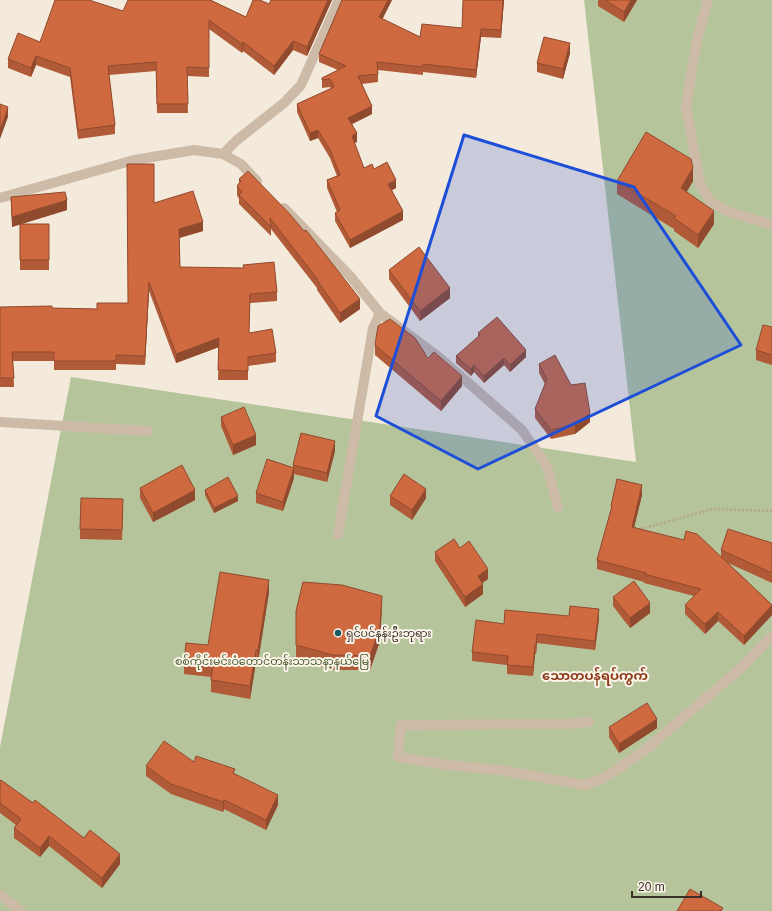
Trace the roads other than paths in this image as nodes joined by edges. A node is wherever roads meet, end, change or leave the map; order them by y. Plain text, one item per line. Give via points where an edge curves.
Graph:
1 (339, 0) edge
2 (708, 0) edge
3 (223, 154) junction
4 (262, 186) edge
5 (0, 198) edge
6 (278, 202) edge
7 (772, 225) edge
8 (380, 313) junction
9 (0, 422) edge
10 (148, 431) dead end
11 (558, 507) dead end
12 (338, 534) dead end
13 (772, 636) edge
14 (589, 722) dead end
15 (0, 895) edge
16 (21, 911) edge

1 - 3 street via 301,85 284,103
2 - 7 street via 697,40 686,106 700,184 710,201 727,211
3 - 4 street via 241,164
3 - 5 street via 194,150 134,160
6 - 8 street via 350,276
8 - 11 street via 440,358 522,430 547,466
8 - 12 street via 374,328
9 - 10 street
13 - 14 street via 741,668 644,751 604,778 585,785 499,770 447,766 398,758 400,725
15 - 16 street

